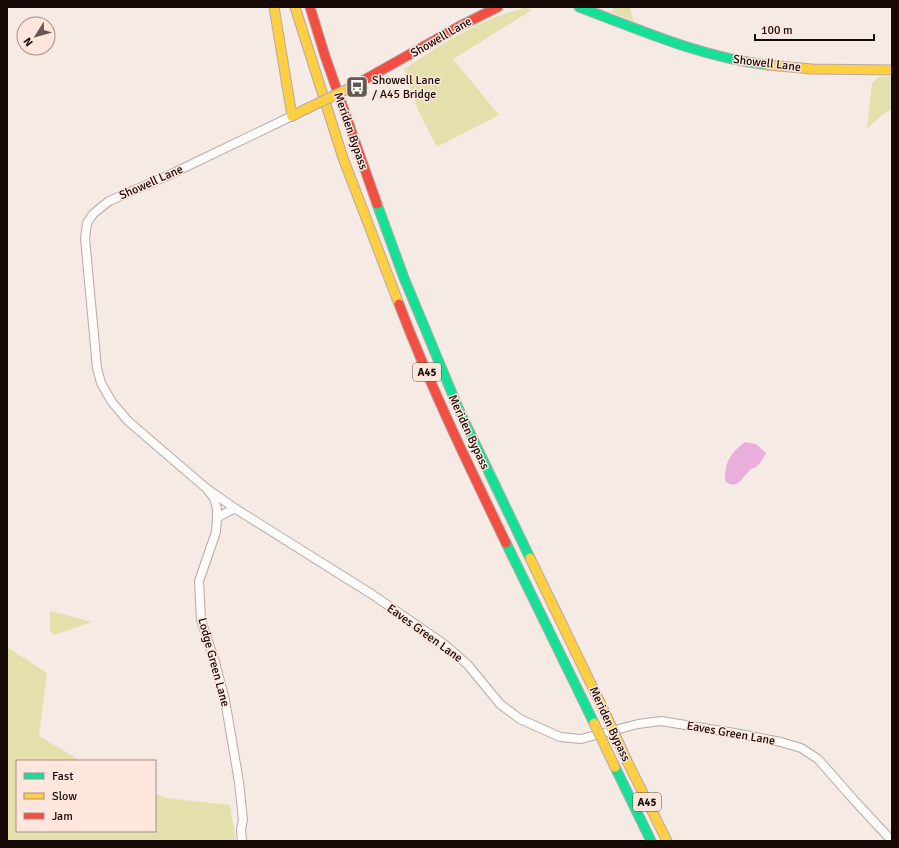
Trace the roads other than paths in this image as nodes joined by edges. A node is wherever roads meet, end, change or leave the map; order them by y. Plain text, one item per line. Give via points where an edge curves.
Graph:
1 (274, 7) edge
2 (294, 7) edge
3 (310, 7) edge
4 (498, 7) edge
5 (578, 7) edge
6 (892, 70) edge
7 (292, 116) junction
8 (206, 488) junction
9 (236, 509) junction
10 (217, 518) junction
11 (242, 841) edge
12 (651, 841) edge
13 (666, 841) edge
14 (892, 841) edge

1 - 7 main road
2 - 12 main road, Meriden Bypass / A45, bridge via 343,158 419,356 467,462
3 - 13 main road, Meriden Bypass / A45, bridge via 366,176 404,278 459,410
4 - 7 main road, Showell Lane, bridge via 472,19 379,73
5 - 6 main road, Showell Lane via 641,31 723,57 771,65 820,69
7 - 8 street, Showell Lane via 109,201 93,214 86,225 94,349 101,382 112,402 128,421
8 - 9 street, Eaves Green Lane
8 - 10 street, Lodge Green Lane via 214,498
9 - 10 street
9 - 14 street, Eaves Green Lane via 373,595 444,644 468,665 500,704 520,719 560,737 581,739 638,724 661,721 740,734 801,748 818,758
10 - 11 street, Lodge Green Lane via 216,532 199,581 201,620 225,700 239,782 243,820

